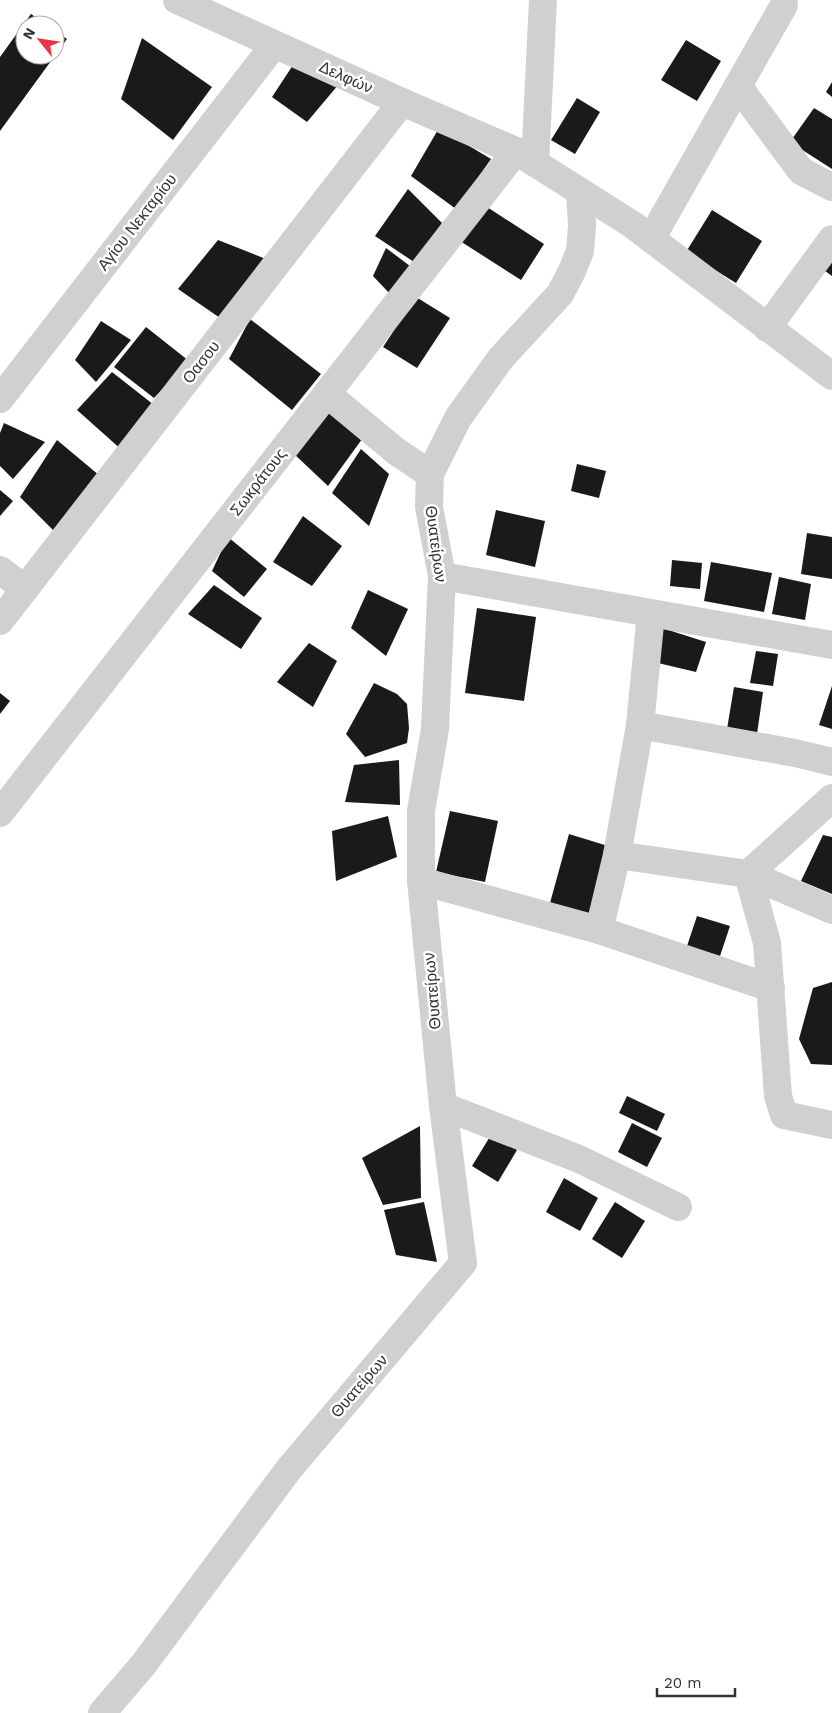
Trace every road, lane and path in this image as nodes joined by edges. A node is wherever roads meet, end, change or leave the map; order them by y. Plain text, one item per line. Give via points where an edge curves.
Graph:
1 (177, 0) edge
2 (543, 0) edge
3 (784, 5) dead end
4 (274, 45) junction
5 (738, 86) junction
6 (402, 102) junction
7 (525, 157) junction
8 (832, 187) edge
9 (580, 192) junction
10 (651, 239) junction
11 (832, 239) edge
12 (767, 328) junction
13 (832, 376) edge
14 (327, 394) junction
15 (0, 400) edge
16 (430, 474) junction
17 (0, 570) edge
18 (442, 576) junction
19 (25, 589) junction
20 (651, 614) junction
21 (0, 621) edge
22 (832, 645) edge
23 (640, 725) junction
24 (832, 762) edge
25 (832, 798) edge
26 (0, 813) edge
27 (617, 855) junction
28 (748, 874) junction
29 (421, 881) junction
30 (832, 910) edge
31 (599, 930) junction
32 (770, 988) junction
33 (443, 1106) junction
34 (832, 1125) edge
35 (678, 1207) dead end
36 (102, 1713) edge

1 - 4 street, Δελφών
2 - 7 street
3 - 5 street
4 - 6 street, Δελφών
4 - 15 street, Αγίου Νεκταρίου
5 - 8 street via 801,171
5 - 10 street
6 - 7 street, Δελφών
6 - 19 street, Οασου
7 - 9 street, Δελφών
7 - 14 street, Σωκράτους
9 - 10 street, Δελφών
9 - 16 street, Θυατείρων via 580,251 568,279 560,294 501,358 458,418
10 - 12 street, Δελφών
11 - 12 street
12 - 13 street, Δελφών
14 - 16 street via 397,452
14 - 26 street, Σωκράτους
16 - 18 street, Θυατείρων via 429,507
17 - 19 street
18 - 20 street
18 - 29 street, Θυατείρων via 435,729 421,811
19 - 21 street, Οασου
20 - 22 street
20 - 23 street
23 - 24 street
23 - 27 street
25 - 28 street
27 - 28 street
27 - 31 street
28 - 30 street
28 - 32 street via 767,942
29 - 31 street
29 - 33 street, Θυατείρων
31 - 32 street
32 - 34 street via 778,1096 784,1114
33 - 35 street via 579,1159
33 - 36 street, Θυατείρων via 463,1264 289,1469 143,1665

